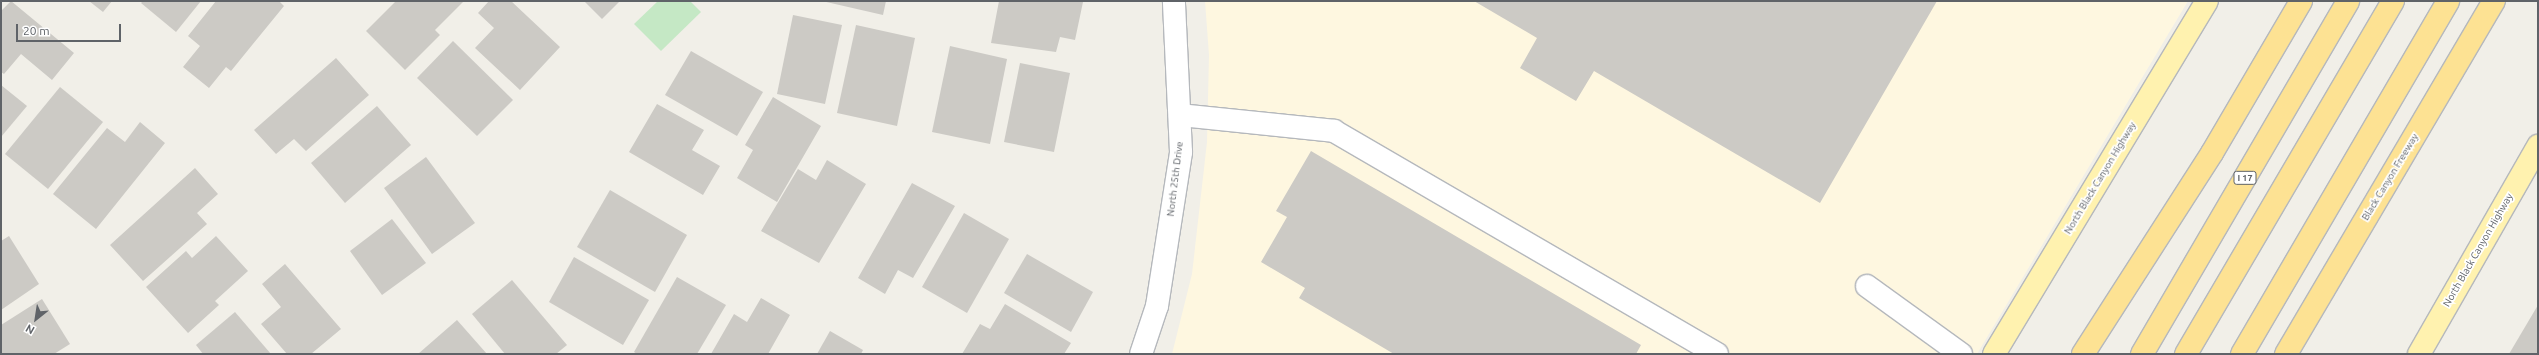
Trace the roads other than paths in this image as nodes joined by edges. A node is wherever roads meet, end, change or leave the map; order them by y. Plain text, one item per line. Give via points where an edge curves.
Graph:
1 (1174, 1) edge
2 (2207, 1) edge
3 (2301, 1) edge
4 (2348, 1) edge
5 (2393, 1) edge
6 (2448, 1) edge
7 (2494, 1) edge
8 (1180, 115) junction
9 (2538, 146) edge
10 (1867, 286) dead end
11 (2302, 326) junction
12 (1141, 354) edge
13 (1717, 354) edge
14 (1961, 354) edge
15 (1994, 354) edge
16 (2083, 354) edge
17 (2142, 354) edge
18 (2186, 354) edge
19 (2242, 354) edge
20 (2286, 354) edge
21 (2297, 354) edge
22 (2419, 354) edge

1 - 8 street, North 25th Drive
2 - 15 main road, North Black Canyon Highway
3 - 16 highway via 2212,152
4 - 17 highway, I 17
5 - 18 highway
6 - 19 highway
7 - 11 highway, Black Canyon Freeway
8 - 12 street, North 25th Drive via 1180,152 1157,306
8 - 13 street via 1334,131
9 - 22 main road, North Black Canyon Highway
10 - 14 street
11 - 20 highway, Black Canyon Freeway
11 - 21 highway

